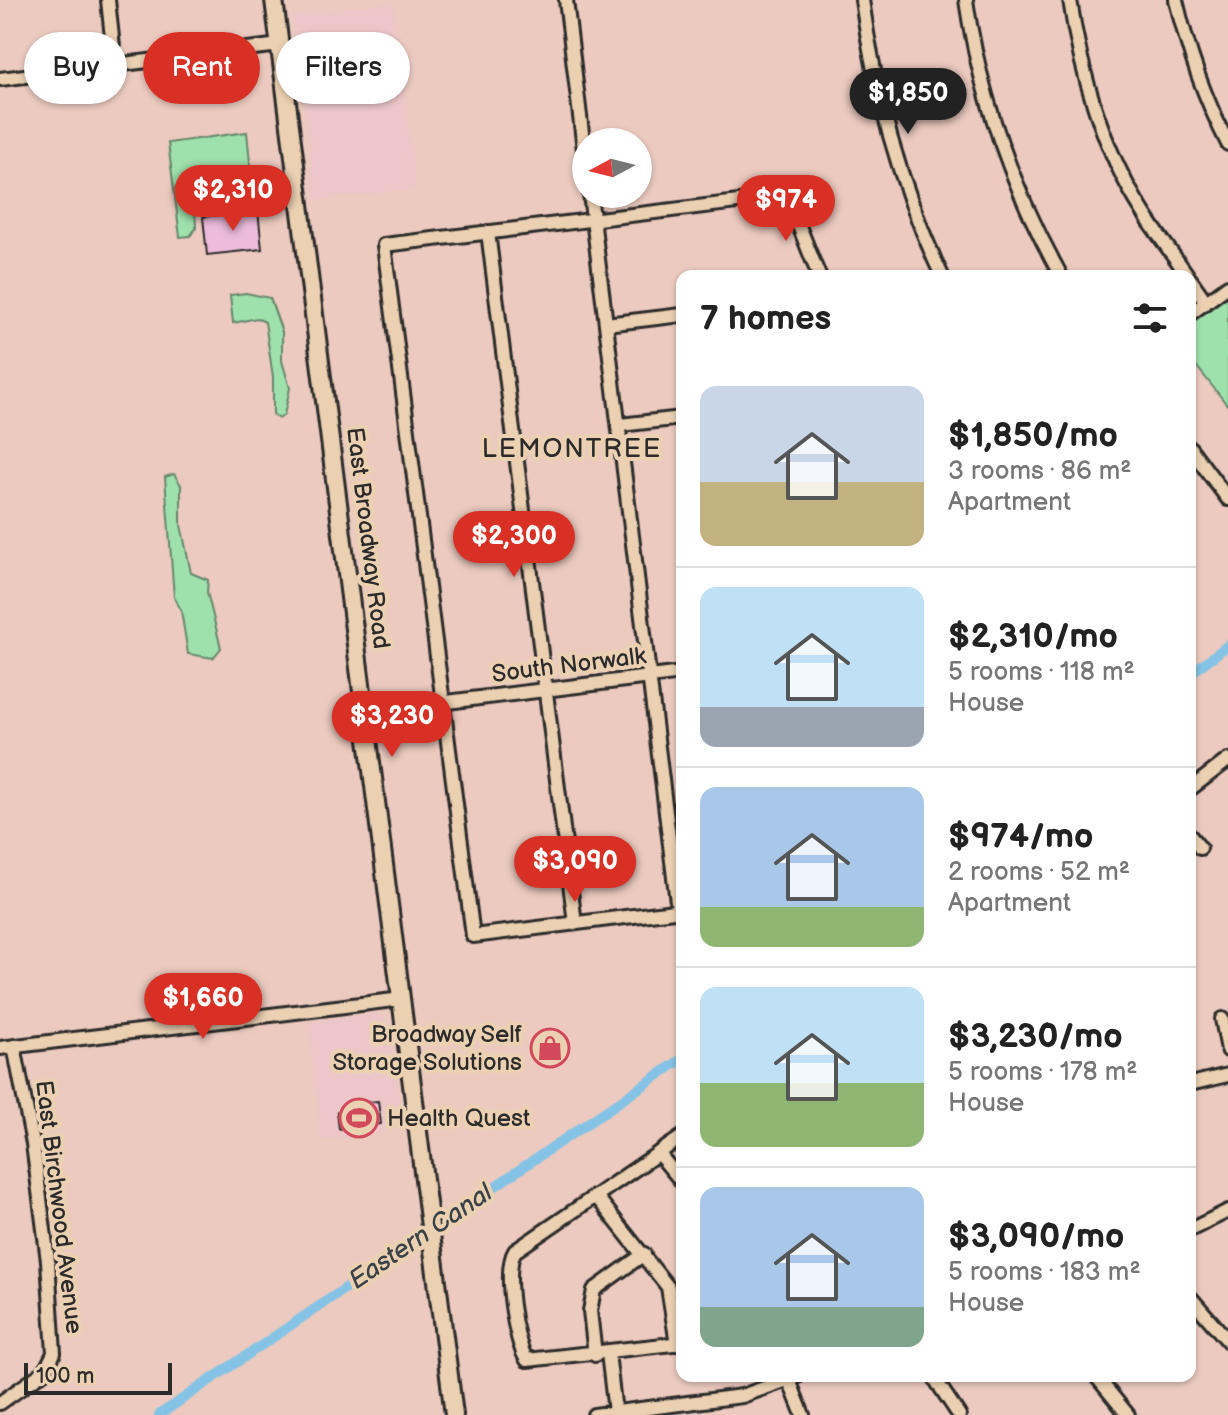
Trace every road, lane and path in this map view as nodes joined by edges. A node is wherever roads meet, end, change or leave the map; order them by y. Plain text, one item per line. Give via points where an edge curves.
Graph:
1 (108, 0) edge
2 (274, 0) edge
3 (566, 0) edge
4 (862, 0) edge
5 (966, 0) edge
6 (1070, 0) edge
7 (1176, 0) edge
8 (111, 32) edge
9 (278, 32) edge
10 (276, 46) edge
11 (127, 64) edge
12 (24, 76) edge
13 (0, 79) edge
14 (288, 104) edge
15 (581, 128) edge
16 (1228, 144) edge
17 (592, 208) edge
18 (593, 220) junction
19 (488, 232) junction
20 (817, 270) edge
21 (939, 270) edge
22 (1058, 270) edge
23 (1183, 270) edge
24 (1228, 286) edge
25 (1196, 288) edge
26 (1206, 302) junction
27 (1196, 310) edge
28 (676, 316) edge
29 (606, 324) junction
30 (676, 419) edge
31 (620, 425) junction
32 (1196, 456) edge
33 (1228, 499) edge
34 (676, 674) edge
35 (649, 678) junction
36 (546, 691) junction
37 (443, 702) junction
38 (366, 712) junction
39 (1228, 760) edge
40 (1196, 784) edge
41 (1196, 843) edge
42 (1200, 848) dead end
43 (676, 880) edge
44 (676, 910) edge
45 (575, 923) junction
46 (402, 999) junction
47 (1222, 1019) dead end
48 (7, 1047) edge
49 (1228, 1050) edge
50 (1228, 1075) edge
51 (1196, 1083) edge
52 (676, 1141) edge
53 (658, 1153) junction
54 (676, 1175) edge
55 (596, 1196) junction
56 (1228, 1211) edge
57 (1196, 1227) edge
58 (644, 1254) junction
59 (1196, 1304) edge
60 (676, 1328) edge
61 (1228, 1341) edge
62 (676, 1344) edge
63 (601, 1354) junction
64 (782, 1382) edge
65 (795, 1382) edge
66 (937, 1382) edge
67 (1101, 1382) edge
68 (0, 1403) edge
69 (668, 1410) edge
70 (615, 1412) junction
71 (454, 1415) edge
72 (594, 1415) edge
73 (803, 1415) edge
74 (959, 1415) edge
75 (1128, 1415) edge

1 - 8 street
2 - 9 main road, East Broadway Road
3 - 15 street
4 - 21 street via 883,114 908,198
5 - 22 street via 982,86 1000,140 1034,228
6 - 23 street via 1087,81 1112,148 1140,208
7 - 16 street via 1186,47
10 - 11 street
12 - 13 street
14 - 38 main road, East Broadway Road
17 - 18 street
18 - 19 street
18 - 20 street via 787,196
18 - 29 street
19 - 36 street
19 - 37 street via 384,245
24 - 26 street
25 - 26 street
26 - 27 street
28 - 29 street
29 - 31 street
30 - 31 street
31 - 35 street
32 - 33 street
34 - 35 street, South Norwalk
35 - 36 street, South Norwalk
35 - 43 street
36 - 37 street, South Norwalk
36 - 45 street
37 - 38 street, South Norwalk
37 - 45 street via 473,936
38 - 46 main road, East Broadway Road
39 - 40 street
41 - 42 street
44 - 45 street
46 - 48 street
46 - 71 main road, East Broadway Road
47 - 49 street
48 - 68 street, East Birchwood Avenue via 33,1144 54,1353 45,1371
50 - 51 street
52 - 53 street
53 - 54 street
53 - 55 street
55 - 58 street
55 - 63 street via 510,1259 518,1346 527,1360
56 - 57 street
58 - 60 street via 668,1287
58 - 63 street via 594,1290 590,1311
59 - 61 street
62 - 63 street
63 - 70 street
64 - 69 street
65 - 73 street
66 - 74 street
67 - 75 street
69 - 70 street
70 - 72 street

